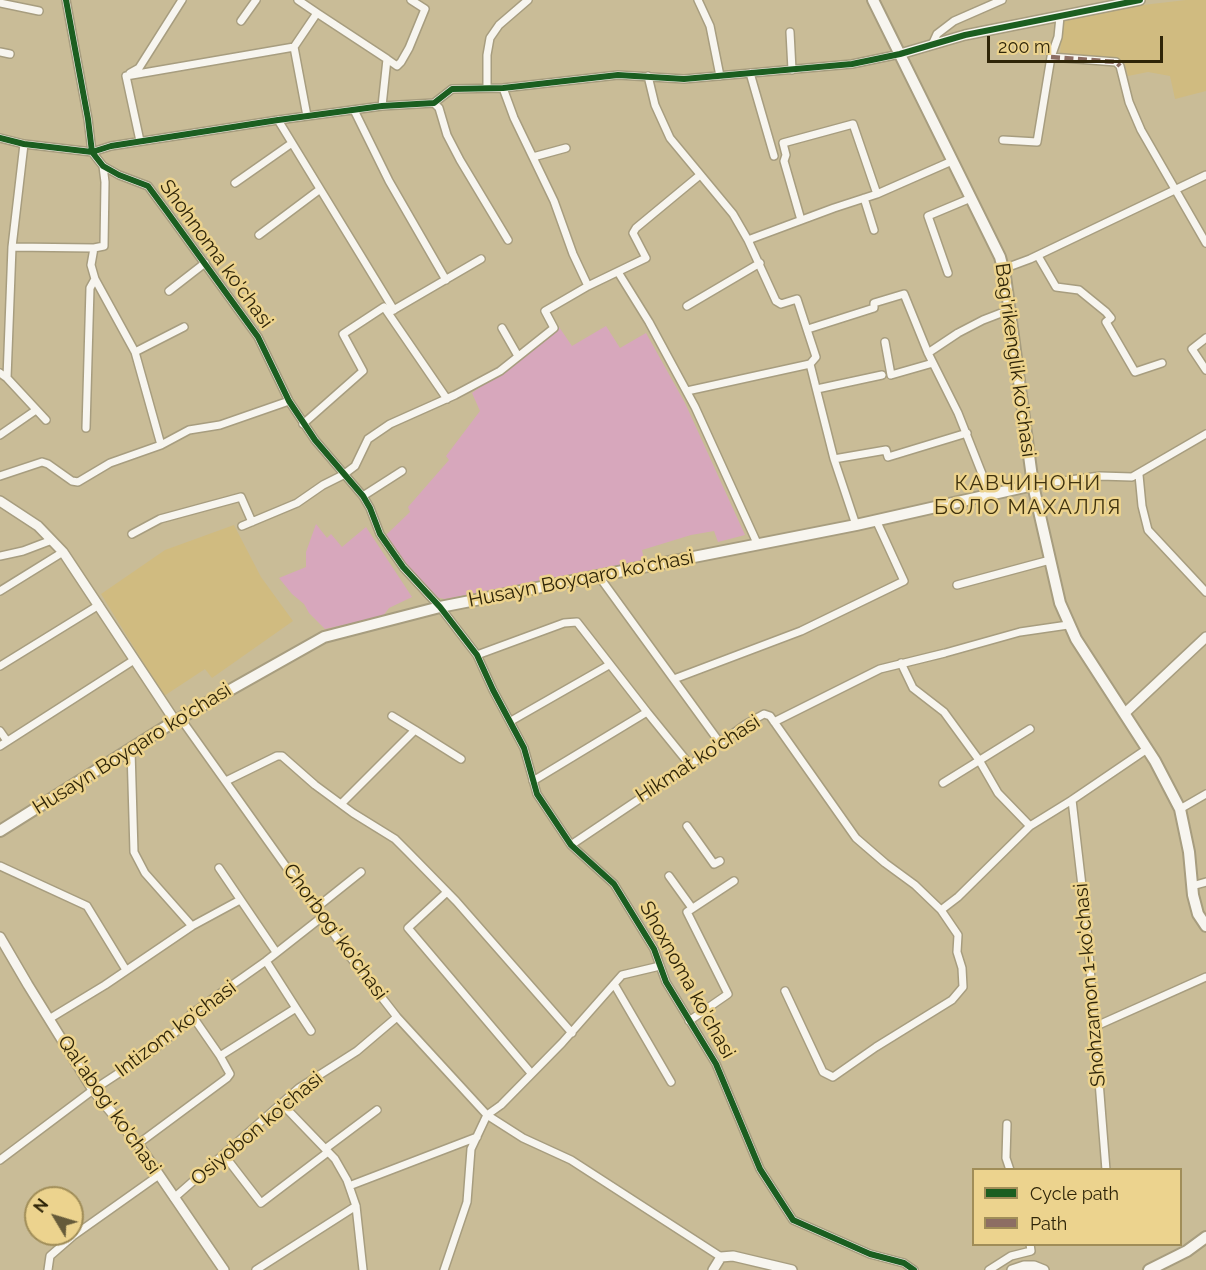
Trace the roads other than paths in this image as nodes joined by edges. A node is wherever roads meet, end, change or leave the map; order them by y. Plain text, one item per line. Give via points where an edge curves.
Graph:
1 (66, 0) edge
2 (182, 0) edge
3 (256, 0) edge
4 (298, 0) edge
5 (411, 0) edge
6 (528, 0) edge
7 (873, 0) edge
8 (1002, 0) edge
9 (1140, 0) edge
10 (702, 1) edge
11 (1114, 2) edge
12 (0, 3) edge
13 (39, 11) dead end
14 (317, 13) junction
15 (1060, 17) junction
16 (241, 21) dead end
17 (790, 32) dead end
18 (932, 45) junction
19 (294, 47) junction
20 (0, 52) edge
21 (10, 54) dead end
22 (900, 54) junction
23 (1051, 57) junction
24 (387, 59) junction
25 (792, 70) junction
26 (750, 73) junction
27 (126, 76) junction
28 (648, 76) junction
29 (720, 76) junction
30 (487, 88) junction
31 (503, 88) junction
32 (434, 103) junction
33 (382, 106) junction
34 (354, 110) junction
35 (307, 116) junction
36 (278, 120) junction
37 (0, 138) edge
38 (1003, 140) dead end
39 (140, 141) junction
40 (292, 143) junction
41 (24, 144) junction
42 (566, 148) dead end
43 (92, 152) junction
44 (774, 156) dead end
45 (533, 157) junction
46 (952, 160) junction
47 (103, 166) junction
48 (700, 175) junction
49 (1206, 175) edge
50 (235, 183) dead end
51 (319, 190) junction
52 (1175, 190) junction
53 (877, 195) junction
54 (864, 198) junction
55 (971, 198) junction
56 (801, 220) junction
57 (874, 230) dead end
58 (259, 235) dead end
59 (507, 240) dead end
60 (748, 240) junction
61 (1206, 243) edge
62 (12, 247) junction
63 (94, 248) junction
64 (1038, 255) junction
65 (481, 259) dead end
66 (205, 263) junction
67 (760, 263) junction
68 (1003, 268) junction
69 (618, 272) junction
70 (948, 273) dead end
71 (95, 279) junction
72 (446, 280) junction
73 (588, 286) junction
74 (169, 291) dead end
75 (687, 306) dead end
76 (1009, 310) junction
77 (391, 312) junction
78 (184, 327) dead end
79 (502, 328) dead end
80 (808, 329) junction
81 (1206, 338) edge
82 (885, 342) dead end
83 (135, 352) junction
84 (928, 353) junction
85 (518, 356) junction
86 (933, 363) junction
87 (1162, 363) dead end
88 (810, 364) junction
89 (1206, 370) edge
90 (882, 375) dead end
91 (3, 376) edge
92 (817, 389) junction
93 (687, 392) junction
94 (447, 399) junction
95 (288, 401) junction
96 (36, 410) junction
97 (46, 420) dead end
98 (303, 424) junction
99 (86, 428) dead end
100 (967, 433) junction
101 (1206, 434) edge
102 (0, 435) edge
103 (161, 445) junction
104 (834, 459) junction
105 (402, 471) dead end
106 (343, 475) junction
107 (1139, 475) junction
108 (0, 476) edge
109 (1033, 485) junction
110 (990, 494) junction
111 (363, 496) junction
112 (0, 501) edge
113 (876, 520) junction
114 (252, 522) junction
115 (856, 525) junction
116 (242, 526) dead end
117 (132, 534) dead end
118 (52, 540) junction
119 (757, 543) junction
120 (63, 552) junction
121 (0, 556) edge
122 (1050, 560) junction
123 (598, 575) junction
124 (957, 585) dead end
125 (0, 591) edge
126 (1206, 592) edge
127 (99, 605) junction
128 (440, 607) junction
129 (1068, 625) junction
130 (1206, 637) edge
131 (477, 655) junction
132 (134, 660) junction
133 (902, 663) junction
134 (609, 665) junction
135 (0, 666) edge
136 (674, 679) junction
137 (647, 712) junction
138 (1125, 713) junction
139 (392, 716) dead end
140 (178, 720) junction
141 (512, 721) junction
142 (774, 722) junction
143 (1030, 729) dead end
144 (415, 730) junction
145 (0, 731) edge
146 (7, 741) junction
147 (720, 743) junction
148 (0, 746) edge
149 (1147, 749) junction
150 (131, 750) junction
151 (461, 759) dead end
152 (979, 760) junction
153 (690, 765) junction
154 (226, 781) junction
155 (533, 781) junction
156 (943, 783) dead end
157 (1206, 794) edge
158 (1072, 800) junction
159 (342, 803) junction
160 (1180, 809) junction
161 (687, 826) dead end
162 (1030, 826) junction
163 (561, 830) joint
164 (0, 831) edge
165 (571, 844) junction
166 (720, 861) dead end
167 (0, 866) edge
168 (219, 868) dead end
169 (361, 872) dead end
170 (669, 876) dead end
171 (734, 880) dead end
172 (1206, 882) edge
173 (1192, 886) junction
174 (447, 892) junction
175 (240, 900) junction
176 (316, 908) junction
177 (692, 908) junction
178 (940, 910) junction
179 (322, 917) junction
180 (192, 926) junction
181 (1206, 926) edge
182 (0, 937) edge
183 (276, 952) junction
184 (266, 961) junction
185 (660, 966) junction
186 (126, 970) junction
187 (1206, 977) edge
188 (614, 984) junction
189 (785, 991) dead end
190 (296, 1008) junction
191 (191, 1014) junction
192 (397, 1017) junction
193 (49, 1019) junction
194 (689, 1021) junction
195 (1094, 1027) junction
196 (311, 1031) dead end
197 (572, 1033) junction
198 (219, 1056) junction
199 (531, 1073) junction
200 (671, 1082) dead end
201 (93, 1090) junction
202 (282, 1104) junction
203 (377, 1110) dead end
204 (487, 1115) junction
205 (1007, 1125) dead end
206 (477, 1137) junction
207 (138, 1144) junction
208 (327, 1151) junction
209 (224, 1155) junction
210 (0, 1160) edge
211 (1009, 1168) edge
212 (1106, 1168) edge
213 (159, 1175) junction
214 (350, 1186) junction
215 (174, 1198) junction
216 (356, 1206) junction
217 (1206, 1237) edge
218 (1030, 1246) edge
219 (721, 1257) junction
220 (48, 1270) edge
221 (224, 1270) edge
222 (256, 1270) edge
223 (363, 1270) edge
224 (444, 1270) edge
225 (713, 1270) edge
226 (792, 1270) edge
227 (914, 1270) edge
228 (989, 1270) edge
229 (1012, 1270) edge
230 (1044, 1270) edge
231 (1149, 1270) edge

1 - 43 street
2 - 27 street via 139,68
3 - 16 street
4 - 14 street
5 - 24 street via 425,9 421,19 397,66
6 - 30 street via 490,38
7 - 22 main road, Bag'rikenglik ko'chasi
8 - 18 street via 954,21 937,34
9 - 11 street
10 - 29 street
11 - 15 street
12 - 13 street
14 - 19 street
14 - 24 street
15 - 18 street
15 - 23 street via 1059,37
17 - 25 street
18 - 22 street
19 - 27 street
19 - 35 street
20 - 21 street
22 - 25 street
22 - 46 main road, Bag'rikenglik ko'chasi
23 - 38 street via 1037,142
23 - 52 street via 1116,62 1120,66 1141,130
24 - 33 street
25 - 26 street
26 - 29 street
26 - 44 street
27 - 39 street
28 - 29 street
28 - 31 street via 618,75
28 - 48 street via 655,105 670,138
30 - 31 street
30 - 32 street via 452,89
31 - 45 street
32 - 33 street
32 - 59 street via 460,160
33 - 34 street
34 - 35 street
34 - 72 street via 389,181
35 - 36 street
36 - 39 street
36 - 40 street
37 - 41 street
39 - 43 street
40 - 50 street
40 - 51 street
41 - 43 street
41 - 62 street
42 - 45 street
43 - 47 street, Shohnoma ko'chasi
45 - 73 street
46 - 53 street
46 - 55 main road, Bag'rikenglik ko'chasi
47 - 63 street via 104,246
47 - 66 street, Shohnoma ko'chasi via 148,186
48 - 60 street via 733,214
48 - 69 street via 636,228 633,233 646,258
49 - 52 street
51 - 58 street
51 - 77 street
52 - 61 street
52 - 64 street
53 - 54 street
53 - 56 street via 853,124 783,143 784,161
54 - 56 street
54 - 57 street
55 - 68 main road, Bag'rikenglik ko'chasi via 997,247
55 - 70 street via 928,216
56 - 60 street
60 - 67 street
62 - 63 street
62 - 91 street
63 - 71 street via 91,265
64 - 68 street
64 - 87 street via 1056,287 1078,290 1111,318 1106,322 1135,372
65 - 72 street
66 - 74 street
66 - 95 street, Shohnoma ko'chasi via 258,337
67 - 75 street
67 - 80 street via 776,301 781,304 797,299
68 - 76 main road, Bag'rikenglik ko'chasi
69 - 73 street
69 - 93 street
71 - 83 street
71 - 99 street via 90,288
72 - 77 street
73 - 85 street via 545,311 554,328
76 - 84 street via 958,333
76 - 109 main road, Bag'rikenglik ko'chasi
77 - 94 street
77 - 98 street via 384,307 343,334 363,371
78 - 83 street
79 - 85 street
80 - 84 street via 904,294
80 - 88 street via 816,357
81 - 89 street via 1192,349
82 - 86 street via 891,375
83 - 103 street
84 - 86 street
85 - 94 street
86 - 100 street
88 - 92 street
88 - 93 street
90 - 92 street
91 - 96 street
92 - 104 street
93 - 119 street
94 - 106 street via 390,424 368,439 355,466
95 - 98 street, Shohnoma ko'chasi
95 - 103 street via 220,425 189,430
96 - 97 street
96 - 102 street
98 - 106 street, Shohnoma ko'chasi
100 - 104 street via 888,457 886,450
100 - 110 street
101 - 107 street
103 - 108 street via 110,463 78,482 42,462
104 - 115 street
105 - 111 street
106 - 111 street, Shohnoma ko'chasi
106 - 114 street via 297,503
107 - 109 street
107 - 126 street via 1148,530
109 - 110 main road, Husayn Boyqaro ko'chasi
109 - 122 main road, Bag'rikenglik ko'chasi
110 - 113 main road, Husayn Boyqaro ko'chasi
111 - 128 street, Shohnoma ko'chasi via 380,534 402,567
112 - 118 street
113 - 115 main road, Husayn Boyqaro ko'chasi
113 - 136 street via 904,581 801,631
114 - 116 street
114 - 117 street via 241,497 160,519
115 - 119 main road, Husayn Boyqaro ko'chasi
118 - 120 street
118 - 121 street
119 - 123 main road, Husayn Boyqaro ko'chasi
120 - 125 street
120 - 127 street
122 - 124 street
122 - 129 main road, Bag'rikenglik ko'chasi
123 - 128 main road, Husayn Boyqaro ko'chasi
123 - 136 street
127 - 132 street
127 - 135 street
128 - 131 street, Shohnoma ko'chasi
128 - 140 main road, Husayn Boyqaro ko'chasi via 324,637
129 - 133 street, Hikmat ko'chasi via 1020,632
129 - 138 main road, Bag'rikenglik ko'chasi
130 - 138 street
131 - 134 street via 564,622 577,622
131 - 141 street, Shohnoma ko'chasi
132 - 140 street
132 - 146 street
133 - 142 street, Hikmat ko'chasi via 880,669
133 - 152 street via 913,688 939,706
134 - 137 street
134 - 141 street
136 - 147 street
137 - 153 street
137 - 155 street
138 - 149 main road, Bag'rikenglik ko'chasi
139 - 144 street
140 - 150 main road, Husayn Boyqaro ko'chasi
140 - 154 street, Сhorbog' ko'chasi
141 - 155 street, Shohnoma ko'chasi
142 - 147 street, Hikmat ko'chasi via 764,714
142 - 178 street via 856,838
143 - 152 street
144 - 151 street
144 - 159 street
145 - 146 street
146 - 148 street
147 - 153 street, Hikmat ko'chasi
149 - 158 street
149 - 160 main road, Bag'rikenglik ko'chasi
150 - 164 main road, Husayn Boyqaro ko'chasi
150 - 180 street via 134,852 144,873
152 - 156 street
152 - 162 street via 998,793
153 - 165 street, Hikmat ko'chasi
154 - 159 street via 282,756
154 - 176 street, Сhorbog' ko'chasi
155 - 163 street, Shohnoma ko'chasi
157 - 160 street
158 - 162 street
158 - 195 street, Shohzamon 1-ko'chasi
159 - 174 street via 395,839
160 - 173 main road, Bag'rikenglik ko'chasi
161 - 166 street via 714,864
162 - 178 street
163 - 165 street, Shoxnoma ko'chasi
165 - 185 street, Shoxnoma ko'chasi via 614,884 654,949
167 - 186 street via 87,906
168 - 175 street
169 - 176 street
170 - 177 street
171 - 177 street
172 - 173 street
173 - 181 main road, Bag'rikenglik ko'chasi
174 - 197 street
174 - 199 street via 408,928
175 - 180 street
175 - 183 street
176 - 179 street, Сhorbog' ko'chasi
177 - 194 street via 687,912 728,994
178 - 189 street via 958,935 963,987 952,1000 833,1077 823,1072
179 - 183 street, Intizom ko'chasi
179 - 192 street, Сhorbog' ko'chasi
180 - 186 street
182 - 193 street, Qal'abog' ko'chasi
183 - 184 street, Intizom ko'chasi
184 - 190 street
184 - 191 street, Intizom ko'chasi
185 - 188 street via 622,975
185 - 194 street, Shoxnoma ko'chasi
186 - 193 street
187 - 195 street
188 - 197 street
188 - 200 street
190 - 196 street
190 - 198 street
191 - 198 street
191 - 201 street, Intizom ko'chasi via 148,1054
192 - 202 street, Osiyobon ko'chasi
192 - 204 street, Сhorbog' ko'chasi
193 - 201 street, Qal'abog' ko'chasi
194 - 227 street, Shoxnoma ko'chasi via 716,1064 760,1168 793,1220
195 - 212 street, Shohzamon 1-ko'chasi
197 - 199 street
198 - 207 street via 230,1074 227,1078
199 - 204 street via 501,1106
201 - 207 street, Qal'abog' ko'chasi
201 - 210 street, Intizom ko'chasi
202 - 208 street
202 - 209 street, Osiyobon ko'chasi
203 - 208 street
204 - 206 street
204 - 219 street, Сhorbog' ko'chasi via 523,1138 572,1160
205 - 211 street
206 - 214 street
206 - 224 street via 471,1149 467,1202
207 - 213 street, Qal'abog' ko'chasi
208 - 209 street via 261,1203
208 - 214 street
209 - 215 street, Osiyobon ko'chasi
213 - 215 street, Qal'abog' ko'chasi
213 - 220 street via 73,1236 51,1256
214 - 216 street
215 - 221 street, Qal'abog' ko'chasi
216 - 222 street
216 - 223 street
217 - 231 main road
218 - 228 street via 1031,1251 1011,1256
219 - 225 street
219 - 226 street via 733,1256
229 - 230 street via 1034,1266

